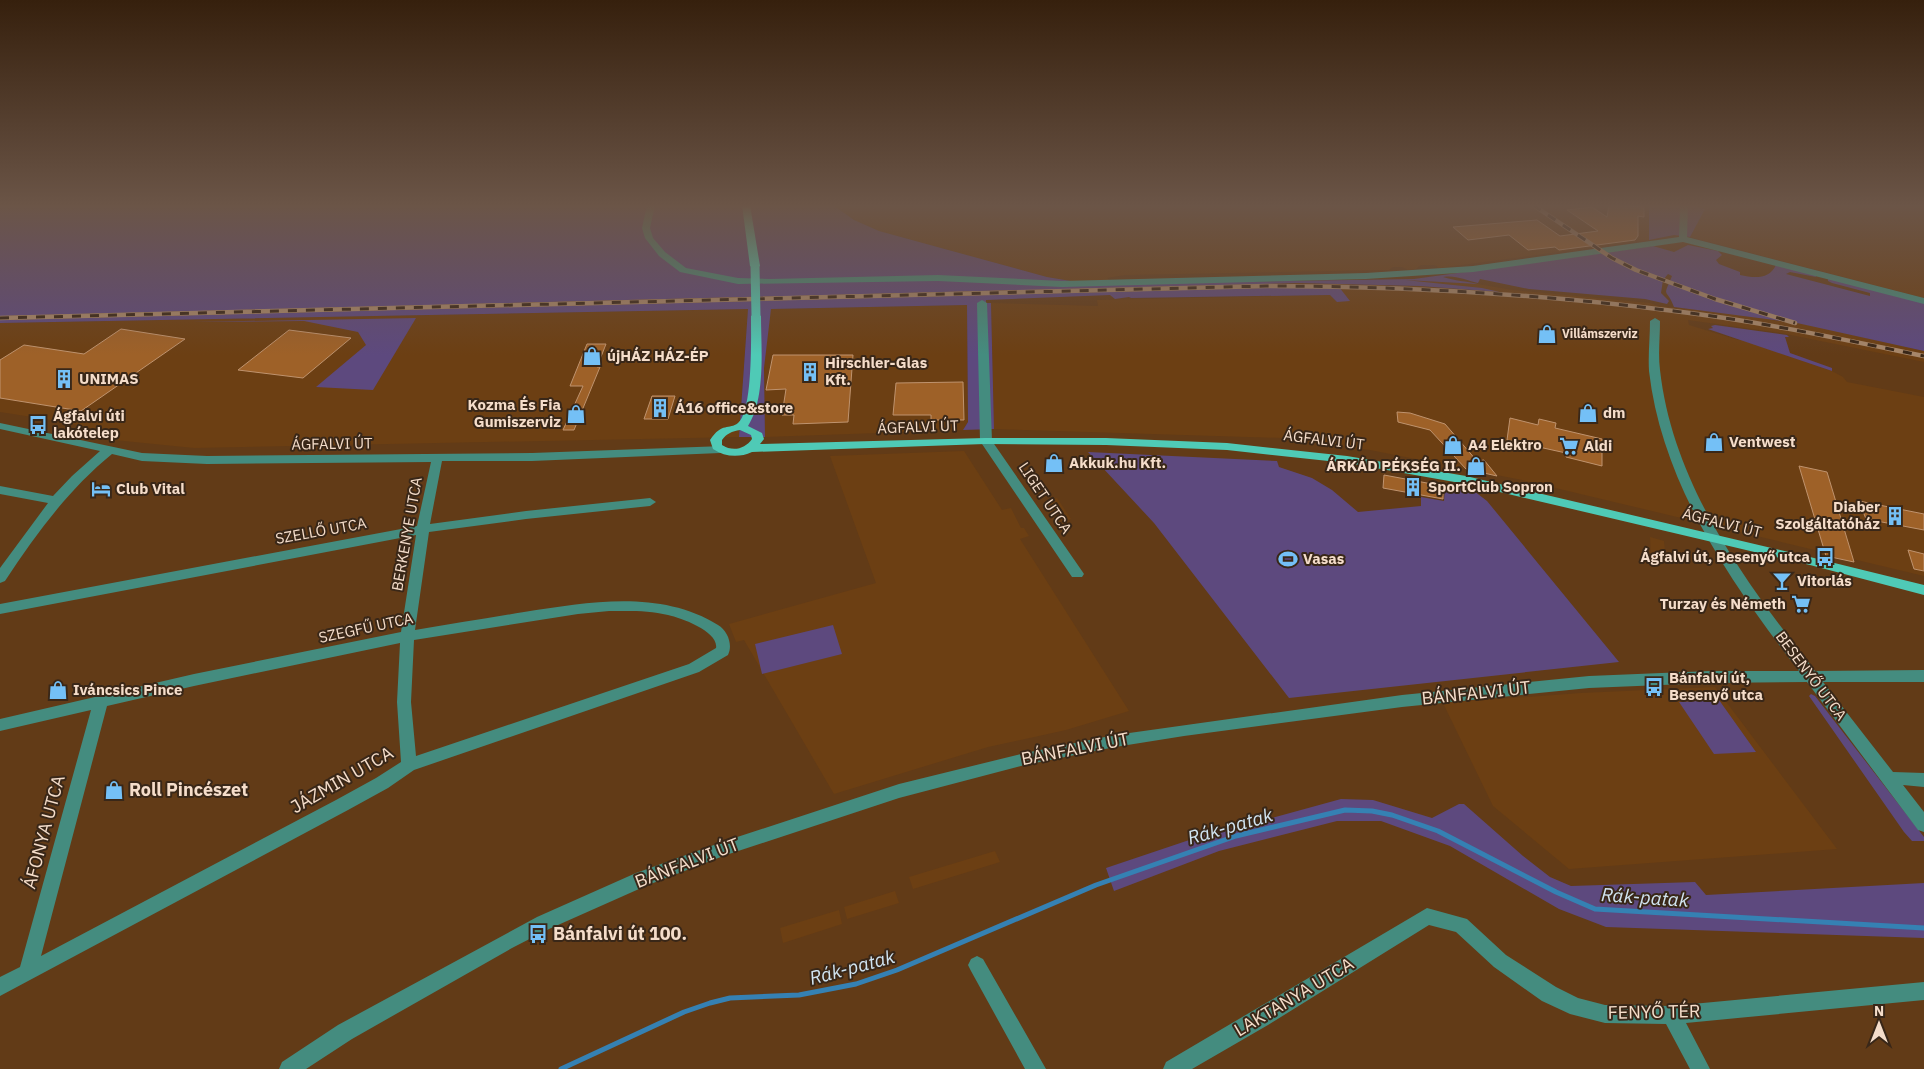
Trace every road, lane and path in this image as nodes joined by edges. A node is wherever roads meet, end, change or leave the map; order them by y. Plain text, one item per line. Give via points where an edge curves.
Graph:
1 (663, 255) edge
2 (753, 255) edge
3 (1573, 255) edge
4 (1745, 255) edge
5 (1924, 301) edge
6 (982, 303) dead end
7 (1655, 321) dead end
8 (0, 426) edge
9 (750, 433) junction
10 (717, 437) junction
11 (986, 441) junction
12 (720, 449) junction
13 (108, 451) junction
14 (669, 452) junction
15 (437, 458) junction
16 (0, 490) edge
17 (54, 500) junction
18 (650, 502) dead end
19 (423, 529) junction
20 (1715, 538) junction
21 (1077, 574) dead end
22 (0, 578) edge
23 (1924, 590) edge
24 (0, 609) edge
25 (407, 636) junction
26 (723, 651) joint
27 (1924, 676) edge
28 (1810, 677) junction
29 (100, 703) junction
30 (0, 725) edge
31 (409, 765) junction
32 (1889, 778) junction
33 (1924, 780) edge
34 (1924, 825) edge
35 (1414, 923) joint
36 (977, 965) dead end
37 (27, 973) junction
38 (0, 987) edge
39 (1924, 991) edge
40 (1671, 1015) junction
41 (289, 1069) edge
42 (1036, 1069) edge
43 (1173, 1069) edge
44 (1700, 1069) edge

1 - 3 street via 683,270 738,281 930,278 1062,284 1410,274
2 - 9 main road, bridge via 756,316
4 - 5 street
6 - 11 street
7 - 20 street, BESENYŐ UTCA via 1652,346 1656,383 1668,434
8 - 13 street, ÁGFALVI ÚT
9 - 10 main road via 727,429
9 - 11 main road, ÁGFALVI ÚT via 826,446
9 - 12 main road via 733,453
10 - 12 main road via 716,444
10 - 14 street, ÁGFALVI ÚT
11 - 20 main road, ÁGFALVI ÚT via 1182,445 1322,455 1419,470
11 - 21 street, LIGET UTCA
12 - 14 street, ÁGFALVI ÚT
13 - 15 street, ÁGFALVI ÚT via 206,460
13 - 17 street
14 - 15 street, ÁGFALVI ÚT
15 - 19 street, BERKENYE UTCA
16 - 17 street
17 - 22 street
18 - 19 street, SZELLŐ UTCA
19 - 24 street, SZELLŐ UTCA
19 - 25 street, BERKENYE UTCA
20 - 23 main road, ÁGFALVI ÚT
20 - 28 street, BESENYŐ UTCA via 1753,600
25 - 26 street, SZEGFŰ UTCA via 578,609 644,607 671,610 707,625 723,638
25 - 29 street, SZEGFŰ UTCA
25 - 31 street, BERKENYE UTCA via 404,702
26 - 31 street, JÁZMIN UTCA via 694,668
27 - 28 street, BÁNFALVI ÚT
28 - 32 street, BESENYŐ UTCA
28 - 41 street, BÁNFALVI ÚT via 1630,679 1419,699 1125,739 968,773 900,791 725,848 586,903 506,942 398,1002
29 - 30 street, SZEGFŰ UTCA
29 - 37 street, ÁFONYA UTCA
31 - 37 street, JÁZMIN UTCA via 342,805
32 - 33 street
32 - 34 street, BESENYŐ UTCA
35 - 40 street, FENYŐ TÉR via 1427,916 1461,925 1500,961 1549,994 1577,1007 1605,1014
35 - 43 street, LAKTANYA UTCA
36 - 42 street
37 - 38 street, JÁZMIN UTCA
39 - 40 street, FENYŐ TÉR
40 - 44 street

